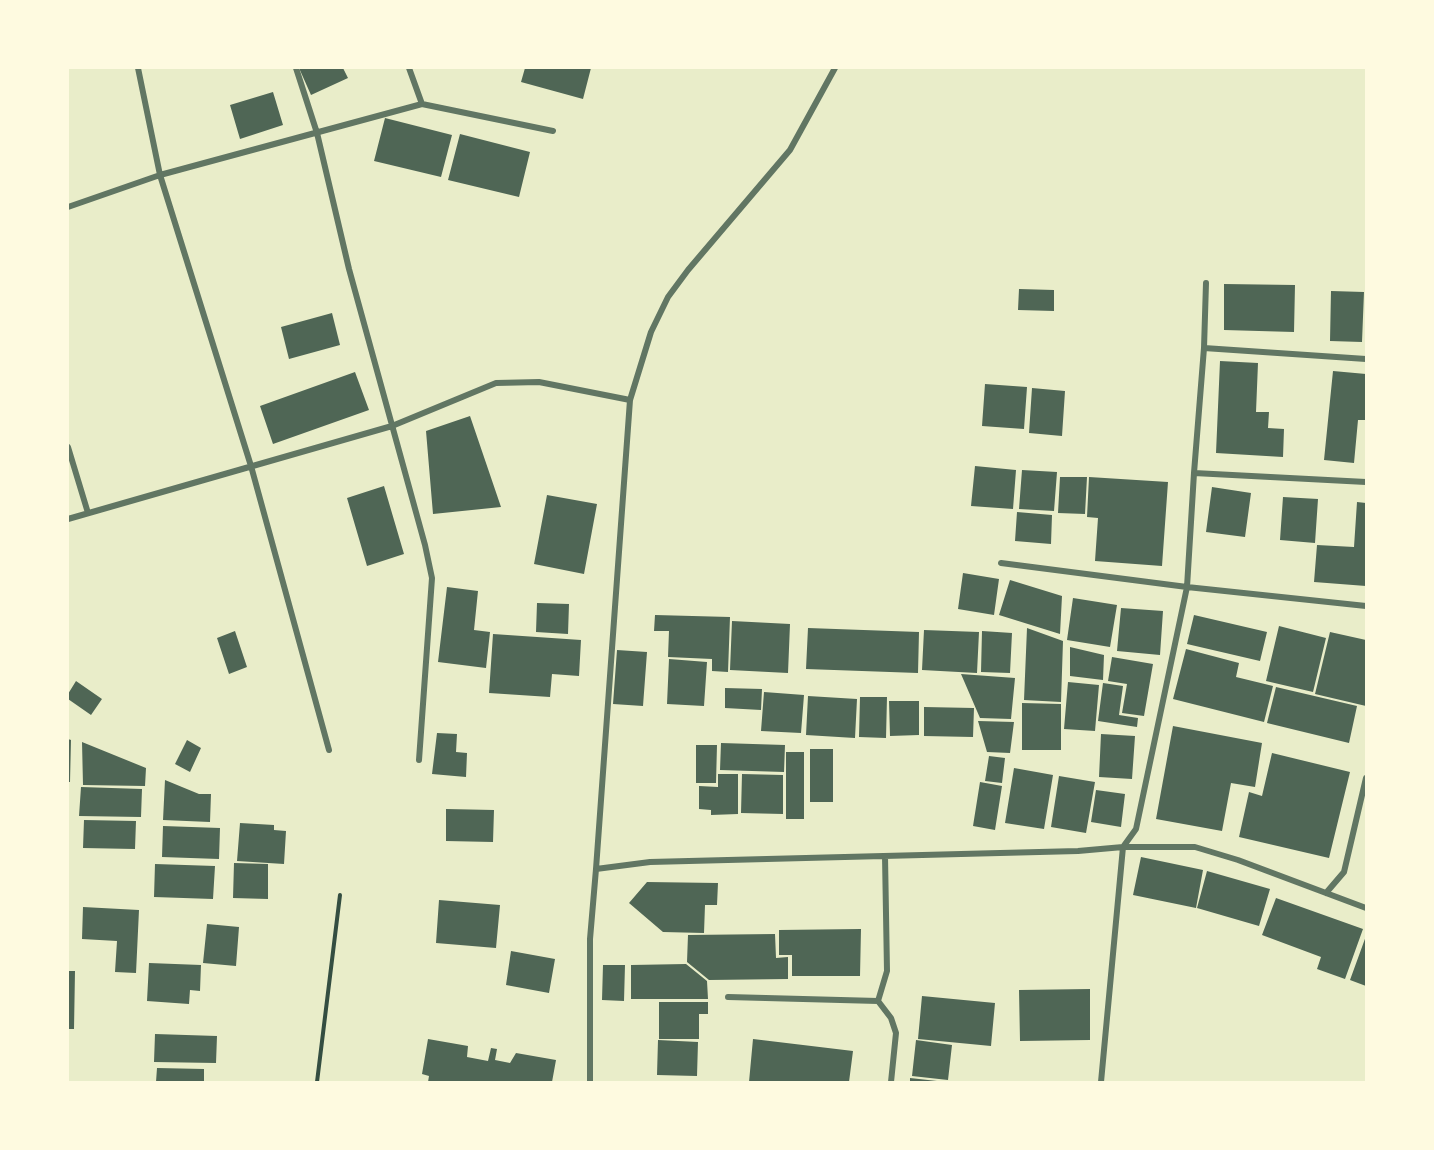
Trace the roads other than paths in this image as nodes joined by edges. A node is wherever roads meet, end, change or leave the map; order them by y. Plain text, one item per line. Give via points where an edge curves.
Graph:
1 (138, 68) edge
2 (296, 68) edge
3 (410, 68) edge
4 (835, 68) edge
5 (422, 104) junction
6 (553, 131) dead end
7 (316, 133) junction
8 (160, 175) junction
9 (68, 207) edge
10 (1206, 283) dead end
11 (1204, 348) junction
12 (1366, 359) edge
13 (630, 400) junction
14 (392, 426) junction
15 (68, 447) edge
16 (251, 466) junction
17 (1194, 473) junction
18 (1366, 482) edge
19 (88, 513) junction
20 (68, 519) edge
21 (1001, 563) dead end
22 (1187, 587) junction
23 (1366, 606) edge
24 (329, 750) dead end
25 (419, 760) dead end
26 (1366, 778) edge
27 (1123, 847) junction
28 (885, 856) junction
29 (596, 868) junction
30 (1326, 893) junction
31 (1366, 908) edge
32 (728, 997) dead end
33 (878, 1001) junction
34 (590, 1083) edge
35 (891, 1083) edge
36 (1101, 1083) edge

1 - 8 street
2 - 7 street
3 - 5 street
4 - 13 street via 790,150 668,297 651,332
5 - 6 street
5 - 7 street
7 - 8 street
7 - 14 street
8 - 9 street
8 - 16 street
10 - 11 street
11 - 12 street
11 - 17 street
13 - 14 street via 539,382 496,384
13 - 29 street
14 - 16 street
14 - 25 street via 432,578
15 - 19 street
16 - 19 street
16 - 24 street
17 - 18 street
17 - 22 street
19 - 20 street
21 - 22 street
22 - 23 street
22 - 27 street via 1136,830
26 - 30 street via 1344,872
27 - 28 street
27 - 30 street via 1195,847
27 - 36 street
28 - 29 street via 650,862
28 - 33 street via 887,971
29 - 34 street via 590,939
30 - 31 street
32 - 33 street
33 - 35 street via 891,1018 896,1034

